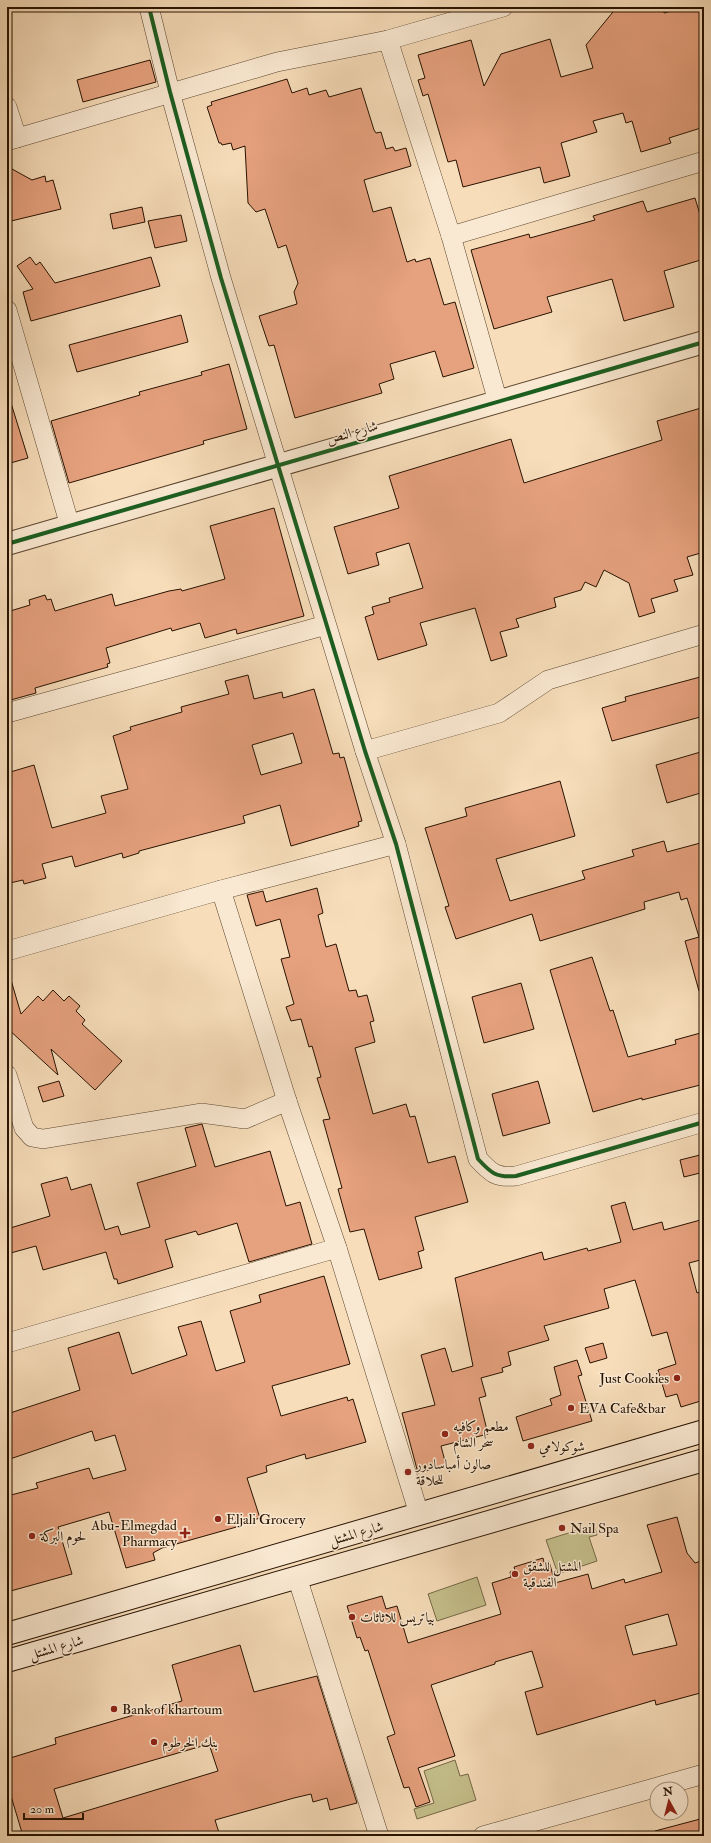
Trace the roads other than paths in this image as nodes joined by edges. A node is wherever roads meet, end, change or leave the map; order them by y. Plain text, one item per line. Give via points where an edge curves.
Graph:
1 (149, 7) edge
2 (503, 7) edge
3 (388, 40) junction
4 (170, 92) junction
5 (7, 108) edge
6 (12, 140) edge
7 (704, 161) edge
8 (451, 236) junction
9 (7, 310) edge
10 (704, 342) edge
11 (14, 361) edge
12 (498, 402) junction
13 (279, 465) junction
14 (70, 526) junction
15 (7, 544) edge
16 (326, 625) junction
17 (704, 634) edge
18 (7, 713) edge
19 (365, 751) junction
20 (396, 844) junction
21 (221, 890) junction
22 (7, 951) edge
23 (7, 1075) edge
24 (287, 1101) junction
25 (704, 1122) edge
26 (337, 1248) junction
27 (7, 1343) edge
28 (704, 1431) edge
29 (704, 1460) edge
30 (419, 1514) junction
31 (297, 1577) junction
32 (7, 1634) edge
33 (7, 1661) edge
34 (704, 1774) edge
35 (379, 1836) edge
36 (483, 1836) edge

1 - 4 street
2 - 3 street
3 - 4 street via 277,62
3 - 8 street
4 - 6 street
4 - 13 street via 221,278
5 - 6 street
7 - 8 street
8 - 12 street
9 - 11 street
10 - 12 main road, شارع النص
11 - 14 street
12 - 13 main road, شارع النص
13 - 14 main road, شارع النص
13 - 16 street
14 - 15 main road, شارع النص
16 - 18 street
16 - 19 street
17 - 19 street via 548,680 499,713
19 - 20 street
20 - 21 street
20 - 25 street via 478,1159 490,1172 502,1177 516,1176
21 - 22 street
21 - 24 street
23 - 24 street via 24,1128 32,1137 43,1139 201,1113 245,1119
24 - 26 street
26 - 27 street
26 - 30 street
28 - 30 main road, شارع المشتل
29 - 31 main road, شارع المشتل
30 - 32 main road, شارع المشتل
31 - 33 main road, شارع المشتل
31 - 35 street
34 - 36 street

